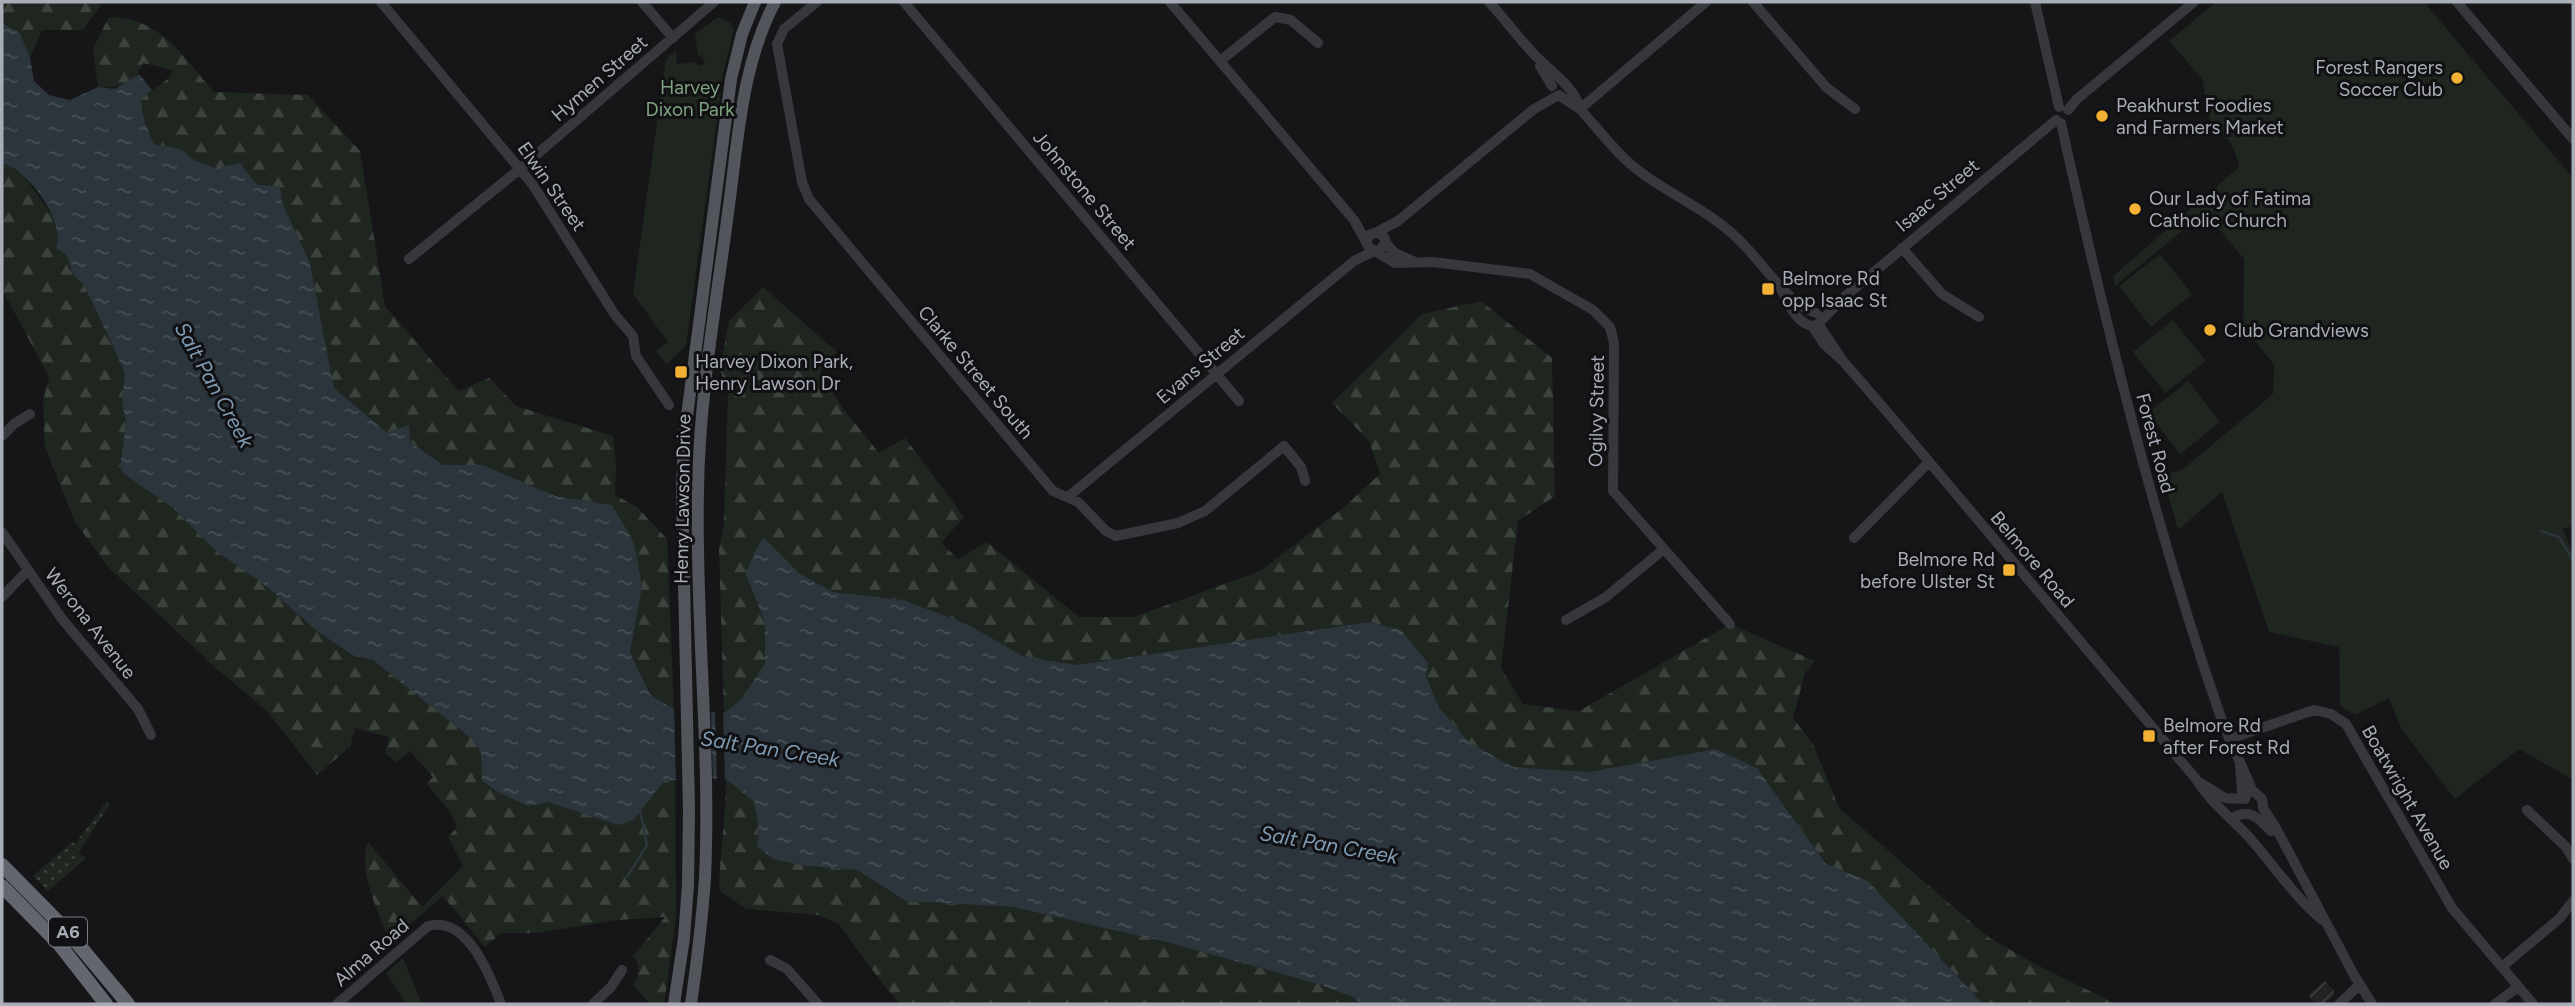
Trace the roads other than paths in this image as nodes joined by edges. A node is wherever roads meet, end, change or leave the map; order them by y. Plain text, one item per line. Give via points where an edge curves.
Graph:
1 (381, 2) edge
2 (642, 2) edge
3 (714, 2) edge
4 (755, 2) edge
5 (775, 2) edge
6 (817, 2) edge
7 (904, 2) edge
8 (1170, 2) edge
9 (1489, 2) edge
10 (1706, 2) edge
11 (1754, 2) edge
12 (2035, 2) edge
13 (2194, 2) edge
14 (2457, 2) edge
15 (673, 38) junction
16 (1318, 43) dead end
17 (1220, 61) junction
18 (1558, 89) junction
19 (2063, 108) junction
20 (1580, 109) junction
21 (1855, 109) dead end
22 (2058, 122) junction
23 (2573, 139) edge
24 (521, 168) junction
25 (1398, 221) junction
26 (1371, 237) junction
27 (1386, 242) junction
28 (1902, 248) junction
29 (1375, 251) junction
30 (409, 259) dead end
31 (1354, 261) junction
32 (1414, 261) junction
33 (1979, 317) dead end
34 (1815, 321) junction
35 (1217, 374) junction
36 (1239, 401) dead end
37 (669, 405) dead end
38 (30, 414) dead end
39 (2, 436) edge
40 (1929, 462) junction
41 (1305, 481) dead end
42 (1069, 496) junction
43 (2, 532) edge
44 (1854, 538) dead end
45 (1664, 549) junction
46 (28, 570) junction
47 (2, 597) edge
48 (1566, 620) dead end
49 (1730, 624) dead end
50 (151, 736) dead end
51 (2229, 739) junction
52 (2196, 779) junction
53 (2248, 797) junction
54 (2263, 808) junction
55 (2526, 810) dead end
56 (2250, 814) junction
57 (2231, 819) junction
58 (2282, 841) junction
59 (2573, 859) edge
60 (2, 864) edge
61 (2, 886) edge
62 (2573, 901) edge
63 (2327, 923) junction
64 (770, 960) dead end
65 (2503, 966) junction
66 (622, 971) dead end
67 (2359, 985) junction
68 (2518, 986) junction
69 (106, 1004) edge
70 (128, 1004) edge
71 (337, 1004) edge
72 (501, 1004) edge
73 (593, 1004) edge
74 (674, 1004) edge
75 (691, 1004) edge
76 (818, 1004) edge
77 (2339, 1004) edge
78 (2372, 1004) edge
79 (2495, 1004) edge
80 (2533, 1004) edge

1 - 24 street, Elwin Street
2 - 15 street
3 - 15 street, Hymen Street
4 - 74 main road, Henry Lawson Drive via 734,63 683,455 689,810 685,925
5 - 75 main road, Henry Lawson Drive via 750,67 699,458 705,876
6 - 42 street, Clarke Street South via 784,29 777,44 804,190 1049,486
7 - 35 street, Johnstone Street
8 - 17 street
9 - 18 street, Belmore Road
10 - 20 street
11 - 21 street via 1827,88
12 - 19 street
13 - 19 street
14 - 23 street
15 - 24 street, Hymen Street
16 - 17 street via 1291,20 1275,17
17 - 26 street via 1354,220 1360,233
18 - 20 street, Belmore Road via 1578,102
18 - 25 street, Evans Street
19 - 22 street via 2069,117
20 - 34 street, Belmore Road via 1631,165 1731,231
22 - 28 street, Isaac Street
22 - 51 street, Forest Road via 2131,422
24 - 30 street, Hymen Street
24 - 37 street, Elwin Street via 620,323 633,336 636,356
25 - 26 street, Evans Street
25 - 27 street, Evans Street
26 - 27 street via 1382,234
26 - 29 street via 1370,249
26 - 31 street, Evans Street
27 - 29 street
27 - 32 street, Ogilvy Street via 1395,253
28 - 33 street via 1942,294
28 - 34 street, Isaac Street
29 - 31 street, Evans Street
29 - 32 street, Ogilvy Street via 1395,263
31 - 35 street, Evans Street
32 - 45 street, Ogilvy Street via 1530,274 1569,294 1605,321 1615,343 1614,491
34 - 40 street, Belmore Road
35 - 36 street, Johnstone Street
35 - 42 street, Evans Street
38 - 39 street
40 - 44 street
40 - 52 street, Belmore Road
41 - 42 street, Clarke Street South via 1301,467 1284,446 1192,519 1121,536 1106,531
43 - 46 street, Werona Avenue
45 - 48 street via 1606,597
45 - 49 street, Ogilvy Street
46 - 47 street
46 - 50 street, Werona Avenue via 62,619 138,709
51 - 53 street, Forest Road
51 - 65 street, Boatwright Avenue via 2314,710 2346,724 2452,908
52 - 53 street, Belmore Road via 2225,798
52 - 57 street, Belmore Road
53 - 54 street via 2262,799
53 - 56 street via 2243,805
54 - 56 street
54 - 58 street
55 - 59 street
56 - 57 street
56 - 58 street
57 - 63 street, Belmore Road via 2309,909
58 - 63 street
60 - 70 highway, A6 via 76,940
61 - 69 highway, A6 via 60,944
62 - 65 street via 2560,918
63 - 67 street
64 - 76 street via 787,969
65 - 68 street, Boatwright Avenue
66 - 73 street
67 - 77 street
67 - 78 street
68 - 79 street
68 - 80 street, Boatwright Avenue
71 - 72 street, Alma Road via 428,926 438,923 451,926 466,940 487,968

